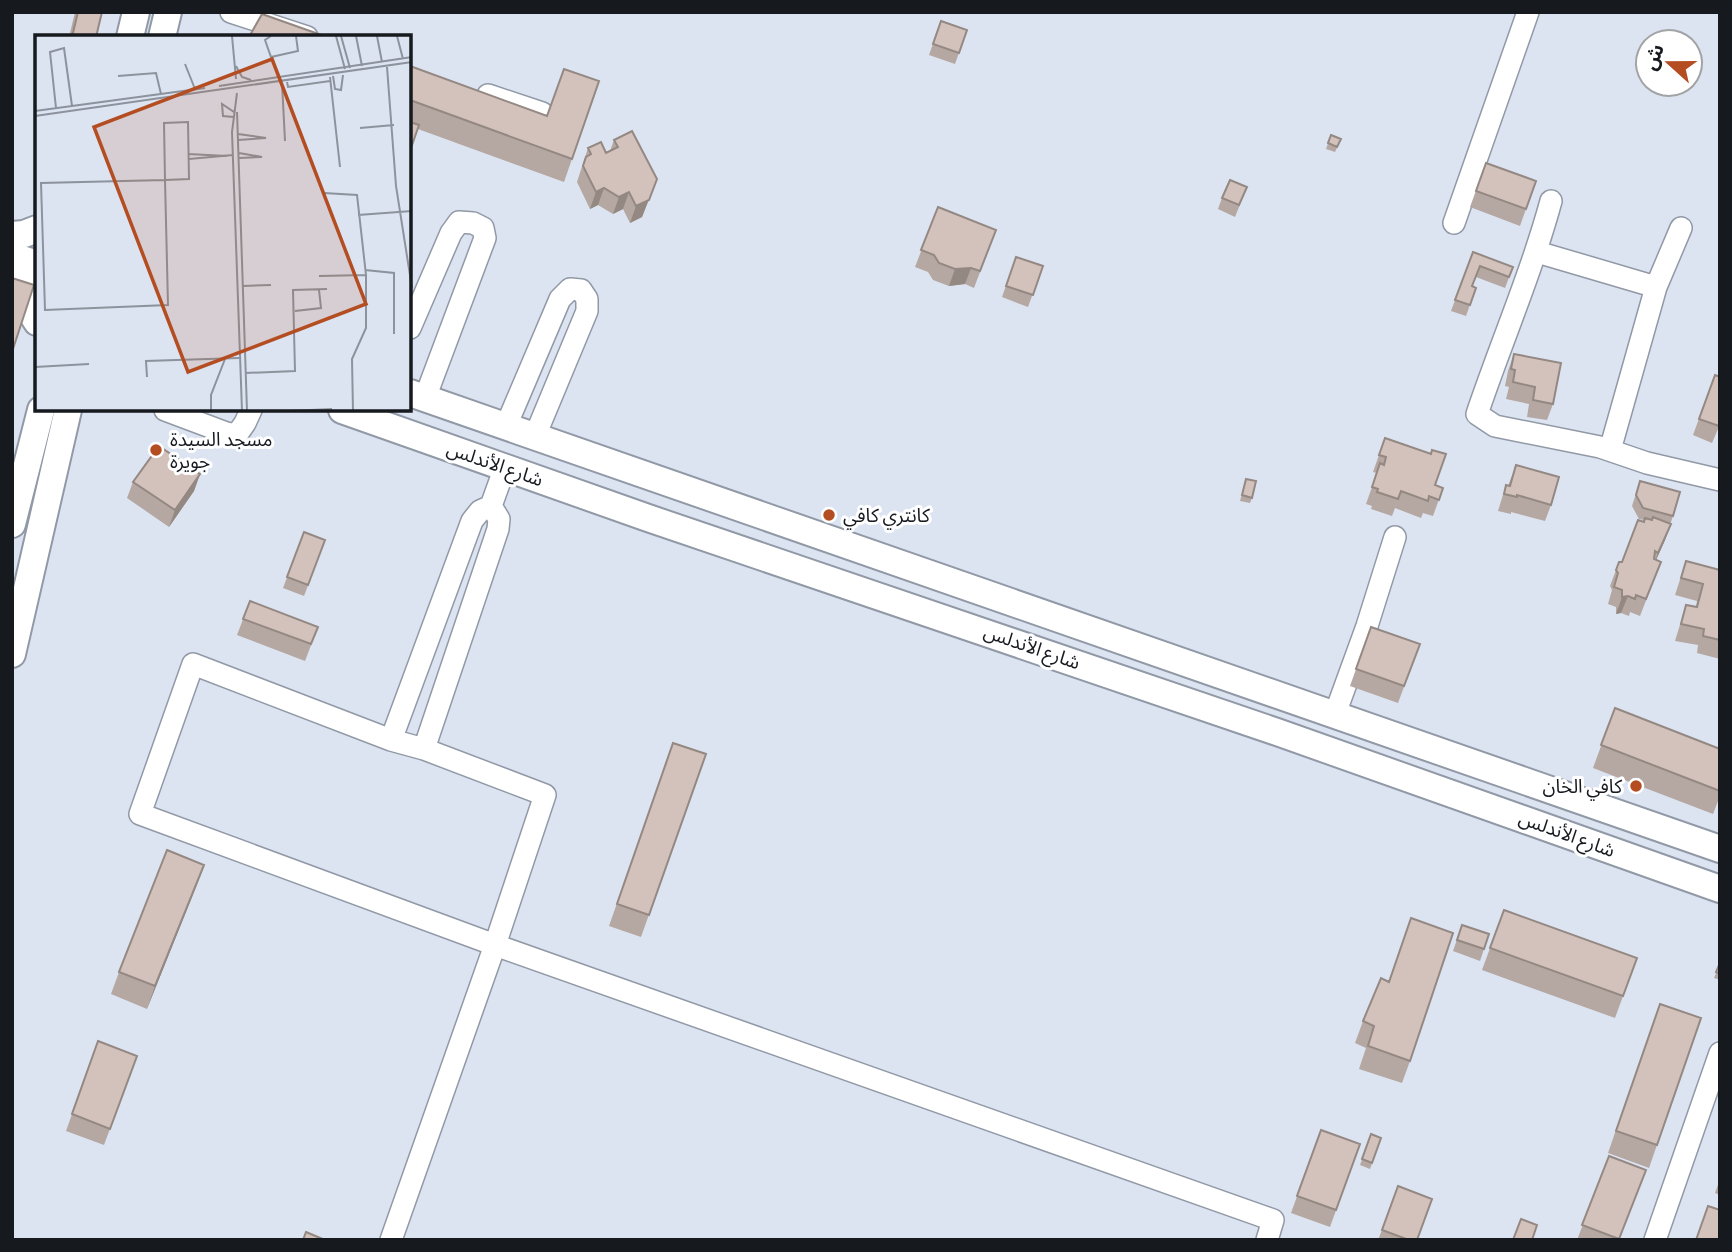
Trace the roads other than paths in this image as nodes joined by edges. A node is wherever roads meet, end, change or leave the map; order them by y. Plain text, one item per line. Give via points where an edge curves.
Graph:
1 (136, 12) edge
2 (168, 12) edge
3 (231, 12) edge
4 (1528, 12) edge
5 (130, 35) edge
6 (162, 35) edge
7 (301, 35) edge
8 (463, 87) edge
9 (542, 113) edge
10 (1550, 201) dead end
11 (1454, 223) dead end
12 (1681, 228) dead end
13 (35, 230) edge
14 (12, 235) edge
15 (1537, 252) junction
16 (12, 256) edge
17 (35, 263) edge
18 (12, 276) edge
19 (35, 282) edge
20 (1656, 287) junction
21 (12, 290) edge
22 (35, 319) edge
23 (411, 326) edge
24 (417, 396) edge
25 (41, 411) edge
26 (68, 411) edge
27 (84, 411) edge
28 (168, 411) edge
29 (251, 411) edge
30 (345, 411) edge
31 (520, 431) junction
32 (1610, 450) junction
33 (505, 467) junction
34 (52, 474) junction
35 (1720, 480) edge
36 (491, 506) junction
37 (12, 524) edge
38 (1395, 537) dead end
39 (12, 654) edge
40 (1335, 714) junction
41 (391, 740) junction
42 (424, 749) junction
43 (1720, 849) edge
44 (1720, 889) edge
45 (495, 945) junction
46 (1720, 1053) edge
47 (390, 1240) edge
48 (1267, 1240) edge
49 (1655, 1240) edge

1 - 5 main road
2 - 6 main road
3 - 7 street
4 - 11 street
8 - 9 street
10 - 15 street
12 - 20 street
13 - 14 main road
15 - 20 street
15 - 32 street via 1477,414 1495,426
16 - 17 main road
18 - 19 main road
20 - 32 street
21 - 22 main road
23 - 24 street via 459,222 483,228 485,238
24 - 31 main road, شارع الأندلس
25 - 37 main road
26 - 34 main road
27 - 34 main road
28 - 29 street via 229,434 238,433
30 - 33 main road, شارع الأندلس
31 - 31 street via 587,311 581,290 570,289 560,299
31 - 33 main road
31 - 40 main road, شارع الأندلس
32 - 35 street
33 - 36 street
33 - 44 main road, شارع الأندلس
34 - 39 main road
36 - 41 street via 472,521
36 - 42 street via 499,519 498,529
38 - 40 street
40 - 43 main road, شارع الأندلس
41 - 42 street
41 - 45 street via 193,664 140,814
42 - 45 street via 545,795
45 - 47 street
45 - 48 street via 1273,1220
46 - 49 street

